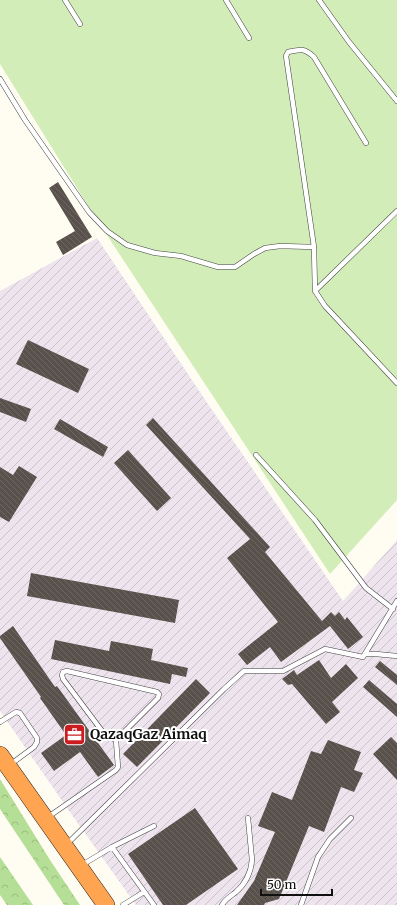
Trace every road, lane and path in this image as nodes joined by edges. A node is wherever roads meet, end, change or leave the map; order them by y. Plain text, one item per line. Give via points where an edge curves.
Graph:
1 (65, 0) edge
2 (226, 0) edge
3 (319, 0) edge
4 (80, 24) dead end
5 (249, 38) dead end
6 (0, 79) edge
7 (397, 101) edge
8 (366, 143) dead end
9 (397, 211) edge
10 (314, 247) junction
11 (315, 291) junction
12 (397, 383) edge
13 (256, 455) dead end
14 (397, 601) edge
15 (393, 609) junction
16 (365, 654) junction
17 (397, 656) edge
18 (0, 722) edge
19 (116, 740) junction
20 (4, 761) edge
21 (248, 818) dead end
22 (351, 818) dead end
23 (45, 819) junction
24 (154, 826) dead end
25 (64, 846) junction
26 (112, 847) junction
27 (79, 867) junction
28 (144, 892) junction
29 (106, 905) edge
30 (123, 905) edge
31 (154, 905) edge
32 (222, 905) edge
33 (301, 905) edge

1 - 4 lane
2 - 5 lane
3 - 7 lane
6 - 10 lane via 25,120 89,212 107,231 127,245 155,253 181,256 218,268 235,267 265,248
8 - 10 lane via 314,57 299,49 288,52 286,56
9 - 11 lane
10 - 11 lane
11 - 12 lane via 324,306
13 - 15 lane via 315,520 366,588
14 - 15 lane
15 - 16 lane
16 - 17 lane
16 - 25 lane via 363,657 324,649 283,671 244,671
18 - 20 lane via 16,712 20,713 37,738 34,747
19 - 19 lane via 158,698 158,692 64,672 63,679 105,735
19 - 23 lane via 116,770
20 - 23 highway
21 - 32 lane via 252,866 238,891
22 - 33 lane via 330,839 318,857
23 - 25 highway
24 - 26 lane
25 - 27 highway
26 - 27 lane
26 - 28 lane
27 - 29 highway
28 - 30 lane
28 - 31 lane

